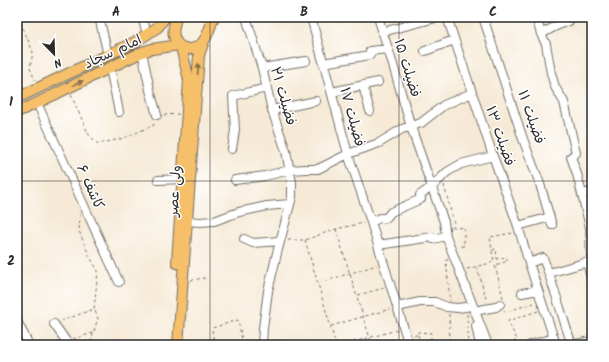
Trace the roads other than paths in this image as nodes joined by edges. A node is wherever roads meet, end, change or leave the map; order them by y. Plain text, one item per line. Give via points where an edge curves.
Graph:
1 (99, 17) edge
2 (142, 17) edge
3 (166, 17) edge
4 (176, 17) edge
5 (214, 17) edge
6 (246, 17) edge
7 (311, 17) edge
8 (378, 17) edge
9 (440, 17) edge
10 (447, 17) edge
11 (483, 17) edge
12 (536, 17) edge
13 (569, 17) edge
14 (382, 32) junction
15 (148, 34) junction
16 (541, 34) junction
17 (454, 40) junction
18 (204, 41) junction
19 (180, 46) junction
20 (165, 47) junction
21 (388, 49) junction
22 (425, 51) dead end
23 (142, 52) junction
24 (108, 55) junction
25 (306, 61) dead end
26 (185, 62) junction
27 (323, 63) junction
28 (110, 68) junction
29 (262, 68) junction
30 (54, 80) junction
31 (378, 82) dead end
32 (363, 86) junction
33 (267, 88) junction
34 (64, 90) junction
35 (332, 92) junction
36 (472, 92) junction
37 (17, 98) edge
38 (316, 101) dead end
39 (37, 103) junction
40 (272, 110) junction
41 (370, 111) dead end
42 (17, 112) edge
43 (119, 112) dead end
44 (157, 115) road end
45 (411, 127) junction
46 (232, 149) dead end
47 (348, 154) junction
48 (493, 156) junction
49 (290, 170) junction
50 (182, 179) junction
51 (158, 180) dead end
52 (235, 180) dead end
53 (433, 186) junction
54 (592, 191) edge
55 (582, 195) junction
56 (290, 204) junction
57 (183, 221) junction
58 (371, 222) junction
59 (519, 228) junction
60 (591, 231) edge
61 (446, 236) junction
62 (244, 239) dead end
63 (280, 240) junction
64 (378, 245) junction
65 (591, 261) edge
66 (529, 263) junction
67 (549, 273) junction
68 (119, 282) dead end
69 (592, 283) edge
70 (538, 290) junction
71 (522, 293) dead end
72 (500, 304) road end
73 (397, 307) junction
74 (471, 307) junction
75 (17, 321) edge
76 (54, 324) road end
77 (592, 341) edge
78 (555, 342) edge
79 (67, 343) edge
80 (29, 345) edge
81 (171, 345) edge
82 (178, 345) edge
83 (262, 345) edge
84 (409, 345) edge
85 (480, 345) edge
86 (488, 345) edge
87 (530, 345) edge
88 (571, 345) edge

1 - 24 street
2 - 15 street
3 - 15 main road, امام سجاد
4 - 19 main road, ولی عصر via 173,33
5 - 18 main road, ولی عصر
6 - 29 street, فضیلت ۲۱
7 - 27 street, فضیلت ۱۷
8 - 14 street, فضیلت ۱۵
9 - 14 street
10 - 17 street, فضیلت ۱۳
11 - 59 street, فضیلت ۱۱ via 551,221
12 - 16 street
13 - 16 street via 569,21
14 - 21 street, فضیلت ۱۵
15 - 24 main road, امام سجاد
16 - 55 street via 546,44 555,87 564,102 576,153 571,157
17 - 22 street
17 - 36 street, فضیلت ۱۳
18 - 19 main road, امام سجاد via 196,48 186,49
57 -> 18 main road, ولی عصر via 199,55
19 - 20 main road, امام سجاد
19 - 26 main road, ولی عصر
20 - 23 main road, امام سجاد
20 - 26 main road via 180,55
21 - 27 street via 370,51 370,55
21 - 45 street, فضیلت ۱۵
23 - 28 main road, امام سجاد
23 - 44 street
24 - 30 main road, امام سجاد
25 - 29 street
26 - 50 main road, ولی عصر via 189,80
27 - 35 street, فضیلت ۱۷
34 -> 28 main road, امام سجاد
28 - 43 street
29 - 33 street, فضیلت ۲۱
30 - 34 main road
30 - 37 main road, امام سجاد
31 - 32 street
32 - 35 street
32 - 41 street
33 - 40 street, فضیلت ۲۱
33 - 46 street via 233,96 235,130
34 - 39 main road, امام سجاد
35 - 47 street, فضیلت ۱۷
36 - 45 street via 444,105 421,123
36 - 48 street, فضیلت ۱۳
38 - 40 street
39 - 42 main road, امام سجاد
39 - 68 street, کاشف ۶
40 - 49 street, فضیلت ۲۱
45 - 47 street
45 - 53 street, فضیلت ۱۵
47 - 49 street via 318,170
47 - 58 street, فضیلت ۱۷
48 - 53 street via 458,166 447,172
48 - 59 street, فضیلت ۱۳
49 - 52 street
49 - 56 street, فضیلت ۲۱
50 - 51 street
50 - 57 main road, ولی عصر
53 - 58 street via 420,195 421,199 391,212 386,218
53 - 61 street, فضیلت ۱۵
54 - 55 street
55 - 60 street
56 - 57 street via 239,212 214,221
56 - 63 street, فضیلت ۲۱
57 - 81 main road, ولی عصر
57 - 82 main road, ولی عصر
58 - 64 street, فضیلت ۱۷
59 - 66 street, فضیلت ۱۳
60 - 65 street
61 - 64 street via 433,240 432,237
61 - 74 street, فضیلت ۱۵
62 - 63 street via 253,243
63 - 83 street, فضیلت ۲۱ via 268,291
64 - 73 street, فضیلت ۱۷
65 - 67 street
65 - 69 street via 588,266
66 - 67 street via 543,258
66 - 70 street, فضیلت ۱۳
67 - 88 street
70 - 71 street
70 - 78 street, فضیلت ۱۳
72 - 74 street via 489,308
73 - 74 street via 420,302 434,302 450,307
73 - 84 street, فضیلت ۱۷
74 - 85 street
74 - 86 street
75 - 80 street
76 - 79 street
77 - 88 street
78 - 87 street

